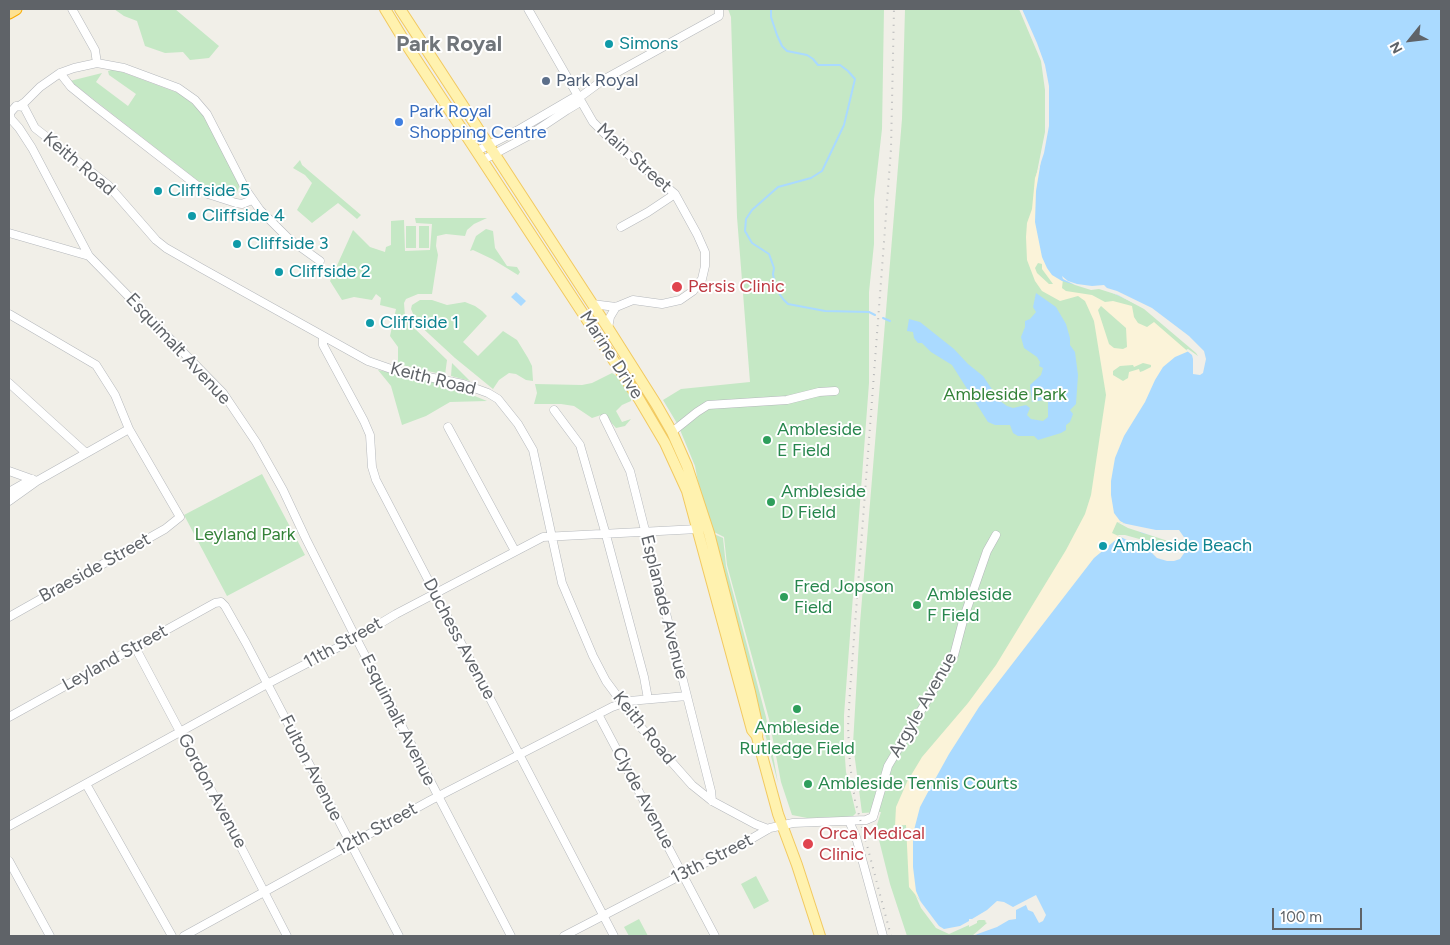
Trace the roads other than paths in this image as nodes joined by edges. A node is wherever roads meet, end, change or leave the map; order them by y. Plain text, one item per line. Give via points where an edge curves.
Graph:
1 (16, 9) edge
2 (72, 9) edge
3 (385, 9) edge
4 (400, 9) edge
5 (528, 9) edge
6 (719, 9) edge
7 (9, 13) edge
8 (97, 63) junction
9 (60, 73) junction
10 (44, 85) junction
11 (580, 98) junction
12 (9, 101) edge
13 (13, 109) edge
14 (27, 113) junction
15 (20, 123) junction
16 (35, 128) junction
17 (491, 150) junction
18 (477, 151) junction
19 (483, 160) junction
20 (675, 194) junction
21 (252, 200) junction
22 (621, 227) dead end
23 (9, 233) edge
24 (90, 256) junction
25 (320, 261) dead end
26 (592, 304) junction
27 (616, 307) junction
28 (9, 314) edge
29 (608, 328) junction
30 (323, 337) junction
31 (9, 383) edge
32 (836, 391) dead end
33 (554, 410) dead end
34 (604, 418) dead end
35 (448, 427) dead end
36 (128, 429) junction
37 (658, 431) junction
38 (672, 432) junction
39 (86, 453) junction
40 (9, 471) edge
41 (35, 480) junction
42 (9, 492) edge
43 (9, 501) edge
44 (698, 529) junction
45 (645, 533) junction
46 (606, 535) junction
47 (996, 535) dead end
48 (551, 536) junction
49 (515, 551) junction
50 (435, 593) junction
51 (221, 602) joint
52 (9, 617) edge
53 (356, 638) junction
54 (135, 647) junction
55 (267, 684) junction
56 (687, 696) junction
57 (648, 699) junction
58 (623, 702) junction
59 (598, 714) junction
60 (9, 717) edge
61 (181, 732) junction
62 (757, 737) junction
63 (519, 755) junction
64 (86, 784) junction
65 (437, 796) junction
66 (712, 801) junction
67 (871, 818) joint
68 (849, 821) junction
69 (781, 824) junction
70 (9, 826) edge
71 (768, 829) junction
72 (350, 845) junction
73 (9, 861) edge
74 (683, 874) junction
75 (264, 892) junction
76 (603, 916) junction
77 (50, 936) edge
78 (172, 936) edge
79 (184, 936) edge
80 (287, 936) edge
81 (399, 936) edge
82 (511, 936) edge
83 (564, 936) edge
84 (614, 936) edge
85 (715, 936) edge
86 (820, 936) edge
87 (883, 936) edge

1 - 7 highway
2 - 8 street via 95,50
3 - 18 main road, Marine Drive
4 - 17 main road, Marine Drive
5 - 11 street, Main Street
6 - 11 street via 719,16 603,80
8 - 9 street
8 - 21 street via 124,68 166,83 195,100 210,119
9 - 10 street
9 - 21 street via 71,87 208,194 242,204
10 - 13 street
10 - 14 street
11 - 17 street via 573,98
11 - 20 street, Main Street via 597,127
12 - 13 street
13 - 14 street via 24,107
13 - 15 street via 11,119
14 - 15 street via 26,119
14 - 16 street, Keith Road
15 - 16 street, Keith Road
15 - 24 street, Esquimalt Avenue
16 - 30 street, Keith Road via 108,185 166,248
17 - 18 street
17 - 19 street
17 - 26 main road, Marine Drive
18 - 19 main road, Marine Drive
19 - 37 main road, Marine Drive
20 - 22 street
20 - 27 street, Main Street via 704,248 702,279 680,300 662,304 632,300
21 - 25 street via 288,238
23 - 24 street
24 - 53 street, Esquimalt Avenue via 223,393 283,490
26 - 27 street, Main Street
26 - 29 main road, Marine Drive
27 - 29 street
28 - 36 street via 96,365 115,395
29 - 38 main road, Marine Drive
30 - 48 street, Keith Road via 378,365 463,384 498,399 533,450
30 - 50 street, Duchess Avenue via 324,345 370,435 376,480
31 - 39 street
32 - 38 street via 787,400 708,406
33 - 46 street via 580,445
34 - 45 street, Esplanade Avenue via 630,471
35 - 49 street
36 - 39 street
36 - 52 street, Braeside Street via 180,517
37 - 38 main road
37 - 44 main road, Marine Drive via 682,478
38 - 62 main road, Marine Drive via 687,466 710,537 750,692
39 - 41 street
40 - 41 street
41 - 42 street
41 - 43 street
44 - 45 street, 11th Street
44 - 62 main road, Marine Drive via 752,730
45 - 46 street, 11th Street
45 - 56 street, Esplanade Avenue
46 - 48 street, 11th Street
46 - 57 street
47 - 67 street, Argyle Avenue via 987,551 954,654 888,766
48 - 49 street, 11th Street
48 - 58 street, Keith Road via 562,583 573,612 606,681
49 - 50 street, 11th Street
50 - 53 street, 11th Street
50 - 63 street, Duchess Avenue
51 - 54 street, Leyland Street
51 - 55 street, Fulton Avenue
53 - 55 street, 11th Street
53 - 65 street, Esquimalt Avenue
54 - 60 street, Leyland Street
54 - 61 street, Gordon Avenue
55 - 61 street, 11th Street
55 - 72 street, Fulton Avenue
56 - 57 street, 12th Street
56 - 66 street, Esplanade Avenue
57 - 58 street, 12th Street
58 - 59 street, 12th Street
58 - 66 street, Keith Road via 674,766
59 - 63 street, 12th Street
59 - 74 street, Clyde Avenue
61 - 64 street, 11th Street
61 - 75 street, Gordon Avenue
62 - 69 main road, Marine Drive
63 - 65 street, 12th Street
63 - 76 street, Duchess Avenue
64 - 70 street, 11th Street
64 - 78 street
65 - 72 street, 12th Street
65 - 82 street, Esquimalt Avenue
66 - 71 street, Keith Road
67 - 68 street, 13th Street
68 - 69 street, 13th Street
68 - 87 street
69 - 71 street, 13th Street
69 - 86 main road, Marine Drive
71 - 74 street, 13th Street
72 - 75 street, 12th Street
72 - 81 street, Fulton Avenue
73 - 77 street
74 - 76 street, 13th Street
74 - 85 street, Clyde Avenue
75 - 79 street, 12th Street
75 - 80 street, Gordon Avenue
76 - 83 street, 13th Street
76 - 84 street, Duchess Avenue

